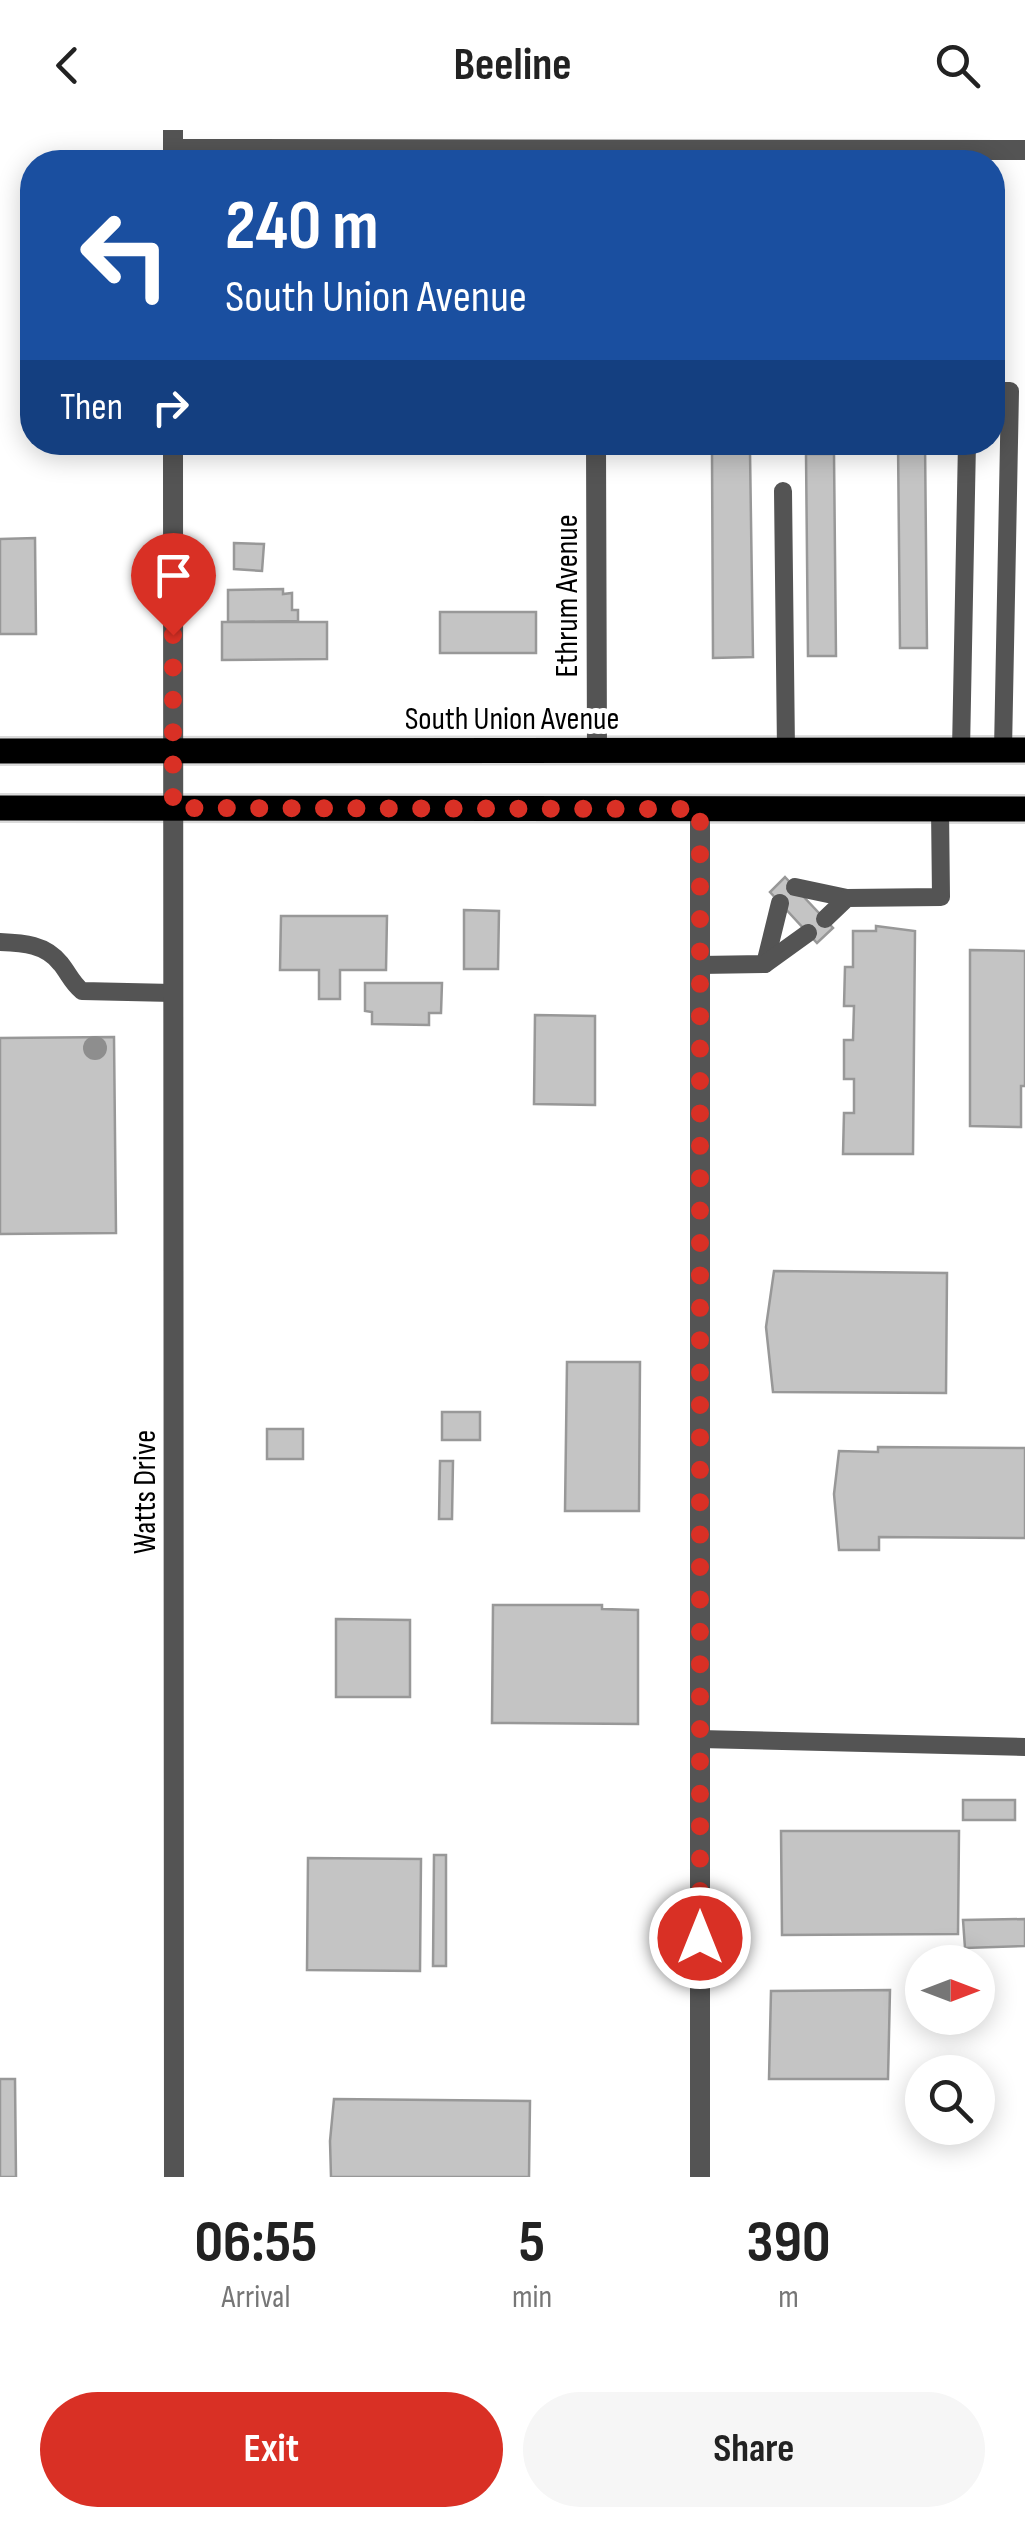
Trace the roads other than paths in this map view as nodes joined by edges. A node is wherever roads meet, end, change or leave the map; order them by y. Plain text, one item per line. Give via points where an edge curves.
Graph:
1 (863, 140) edge
2 (173, 147) edge
3 (596, 147) edge
4 (1025, 150) edge
5 (1005, 391) edge
6 (173, 455) edge
7 (596, 455) edge
8 (967, 455) edge
9 (783, 491) dead end
10 (0, 750) edge
11 (173, 750) junction
12 (597, 750) junction
13 (786, 750) junction
14 (961, 750) junction
15 (1014, 750) edge
16 (0, 808) edge
17 (173, 808) junction
18 (700, 809) junction
19 (940, 809) junction
20 (1025, 810) edge
21 (795, 887) dead end
22 (846, 898) junction
23 (780, 903) dead end
24 (825, 918) dead end
25 (808, 934) dead end
26 (0, 942) edge
27 (765, 964) junction
28 (700, 965) junction
29 (173, 993) junction
30 (700, 1739) junction
31 (1025, 1747) edge
32 (174, 2177) edge
33 (700, 2177) edge

1 - 3 street
1 - 4 street
2 - 3 street
5 - 15 lane
6 - 11 street, Watts Drive
7 - 12 street, Ethrum Avenue
8 - 14 lane
9 - 13 lane
10 - 11 main road, South Union Avenue
11 - 12 main road, South Union Avenue
11 - 17 street, Watts Drive
12 - 13 main road, South Union Avenue
13 - 14 main road, South Union Avenue
14 - 15 main road, South Union Avenue
16 - 17 main road
17 - 18 main road
17 - 29 street, Watts Drive
18 - 19 main road
18 - 28 street
19 - 20 main road
19 - 22 lane via 940,897
21 - 22 lane
22 - 24 lane
23 - 27 lane
25 - 27 lane
26 - 29 lane via 36,945 60,961 82,991
27 - 28 lane
28 - 30 street
29 - 32 street, Watts Drive
30 - 31 lane
30 - 33 street

